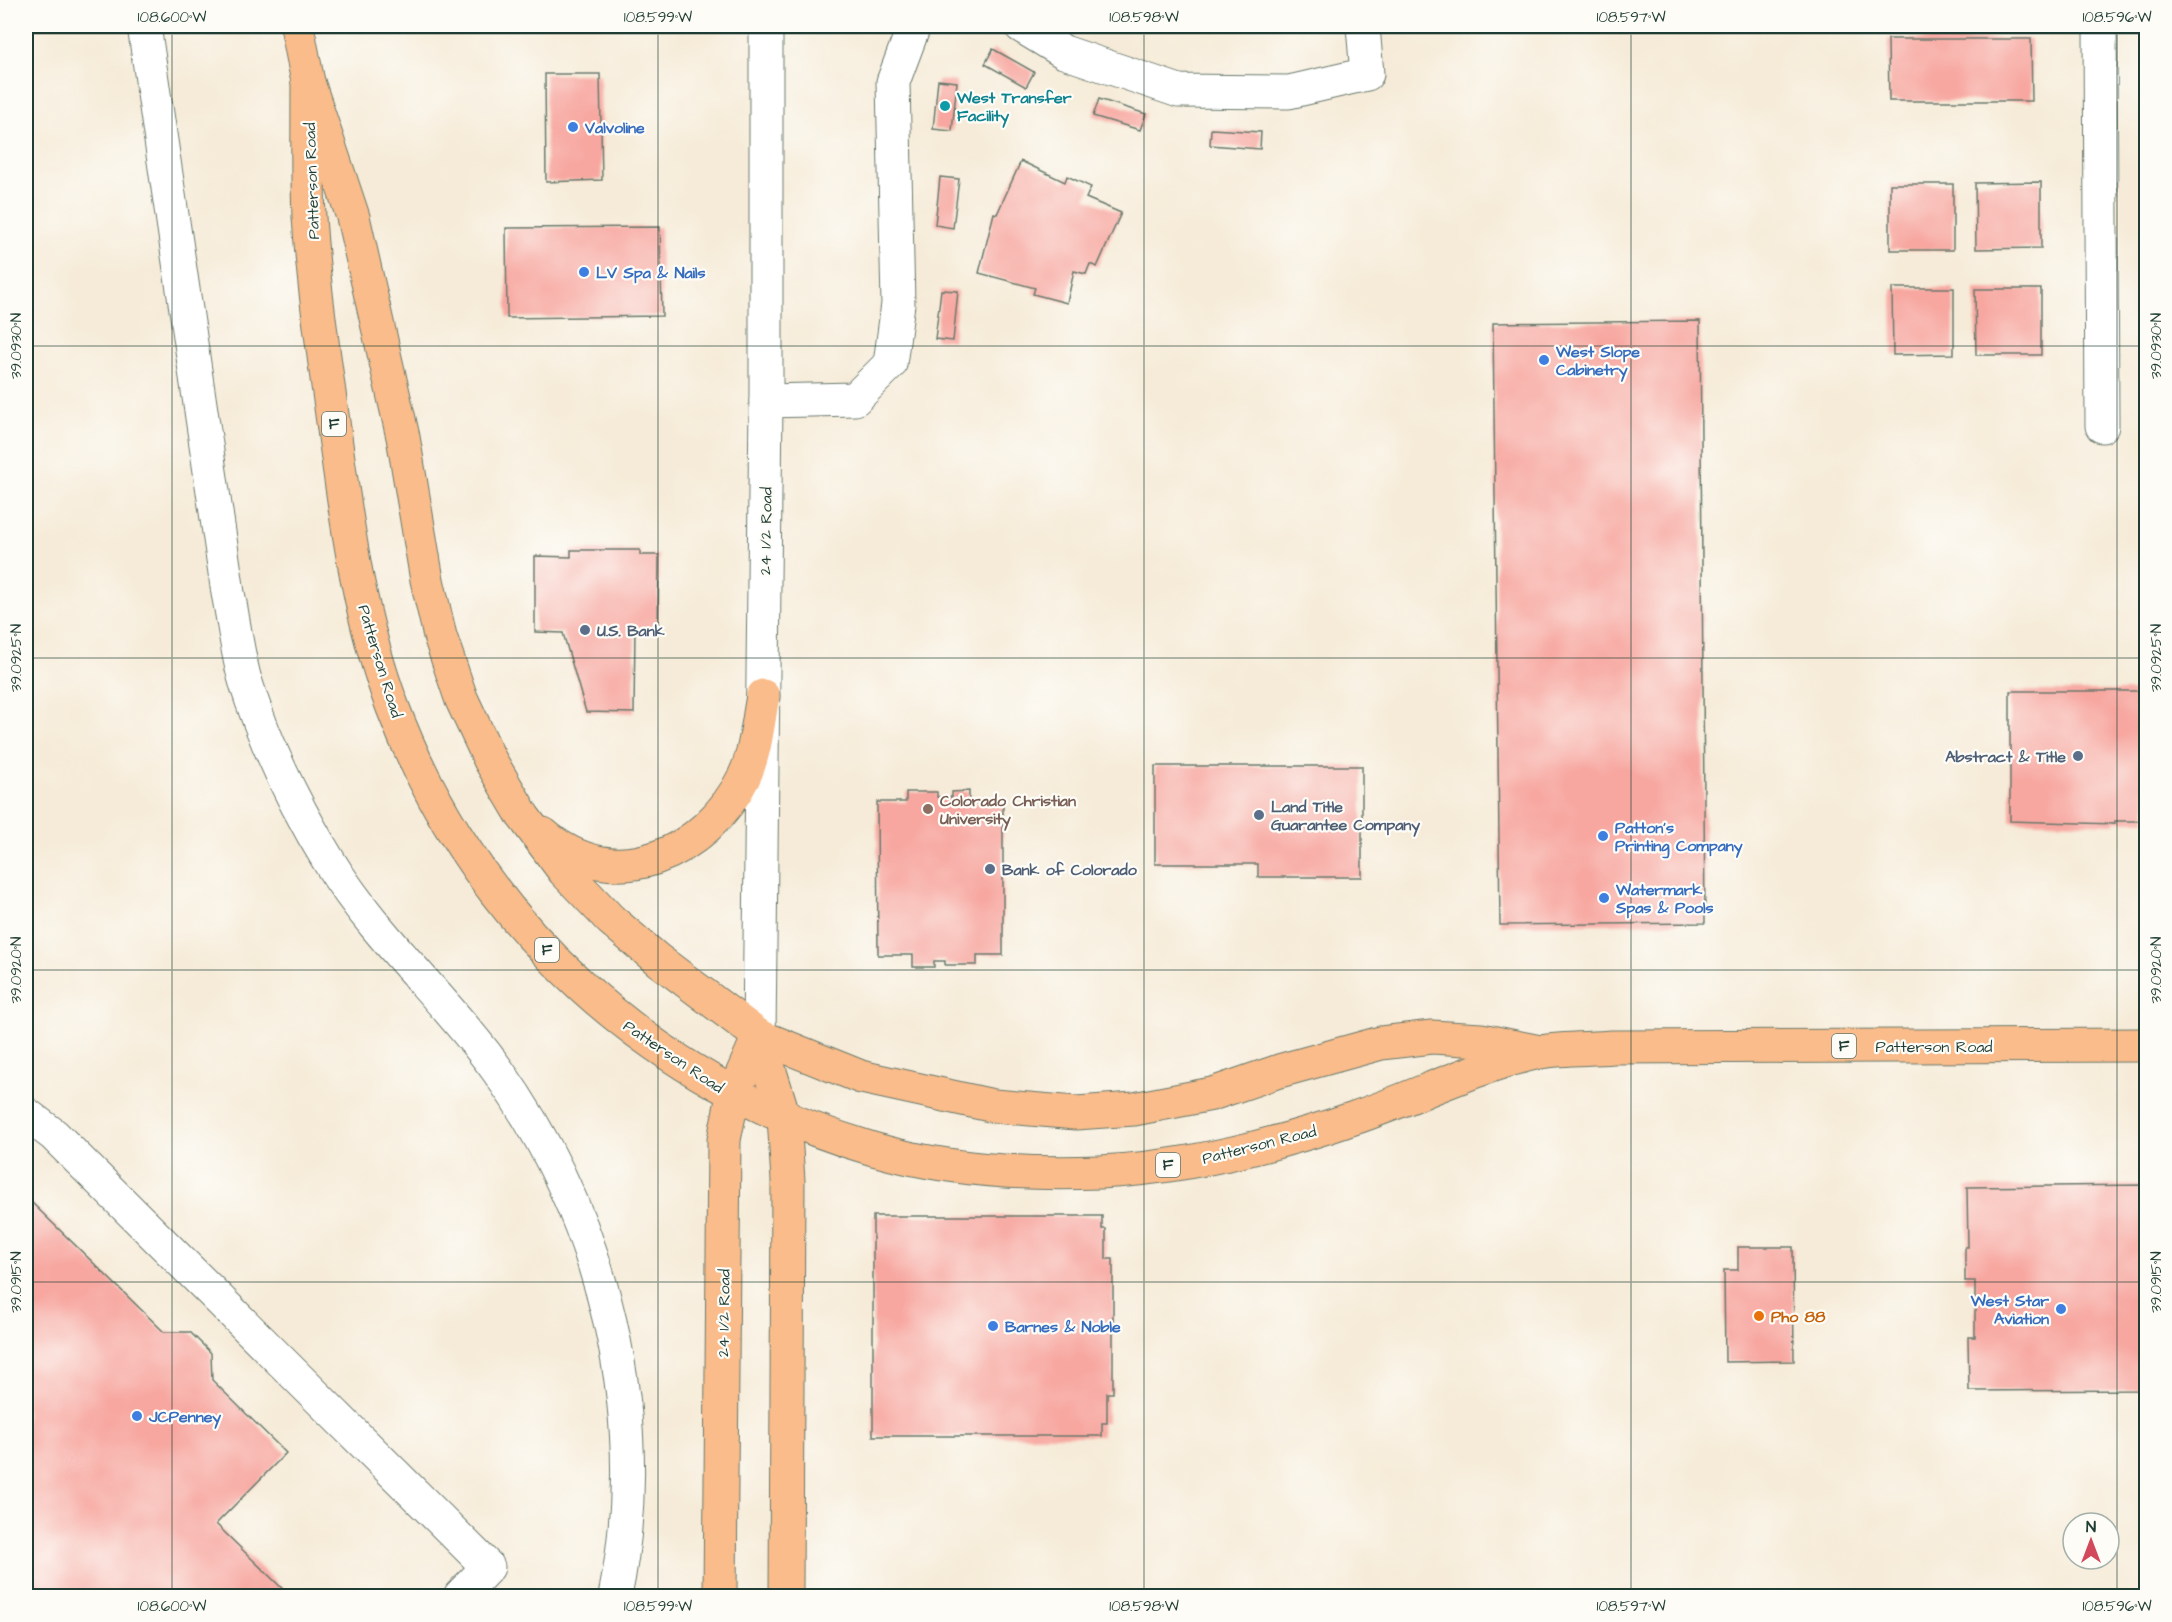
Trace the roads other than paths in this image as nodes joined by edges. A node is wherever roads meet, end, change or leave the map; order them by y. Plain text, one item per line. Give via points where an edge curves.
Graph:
1 (144, 26) edge
2 (297, 26) edge
3 (766, 26) edge
4 (914, 26) edge
5 (1021, 26) edge
6 (1363, 26) edge
7 (2100, 26) edge
8 (308, 82) junction
9 (766, 401) junction
10 (2102, 426) dead end
11 (763, 696) junction
12 (523, 816) junction
13 (759, 1036) junction
14 (2146, 1045) edge
15 (1542, 1052) junction
16 (733, 1095) junction
17 (26, 1114) edge
18 (784, 1117) junction
19 (460, 1596) edge
20 (615, 1596) edge
21 (720, 1596) edge
22 (786, 1596) edge

1 - 20 street via 228,593 245,678 268,744 330,864 366,914 498,1071 530,1119 578,1219 616,1350 624,1405 626,1521
2 - 8 main road, Patterson Road / F
3 - 9 street, 24 1/2 Road
4 - 9 street via 893,82 898,304 890,364 855,399
5 - 6 street via 1064,52 1179,91 1289,92 1366,74
7 - 10 street
8 - 12 main road, Patterson Road / F via 353,217 403,437 440,636 461,698 490,760
8 - 16 main road, Patterson Road / F via 309,218 344,505 374,650 393,708 437,803 465,850 532,935 606,1008 650,1043
9 - 11 street, 24 1/2 Road
11 - 12 main road via 745,776 714,821 686,845 658,859 628,864 602,862 574,854 553,842
11 - 13 street, 24 1/2 Road
12 - 13 main road, Patterson Road / F via 564,870 611,920
13 - 15 main road, Patterson Road / F via 861,1077 994,1106 1076,1113 1134,1109 1212,1094 1381,1043 1432,1037 1471,1039
13 - 16 main road, 24 1/2 Road
13 - 18 main road, 24 1/2 Road
14 - 15 main road, Patterson Road / F via 1637,1047
15 - 18 main road, Patterson Road / F via 1440,1084 1354,1118 1231,1154 1102,1172 1025,1172 952,1166 878,1151
16 - 18 main road, Patterson Road / F
16 - 21 main road, 24 1/2 Road via 724,1140
17 - 19 street via 54,1135 488,1567
18 - 22 main road, 24 1/2 Road via 788,1181

